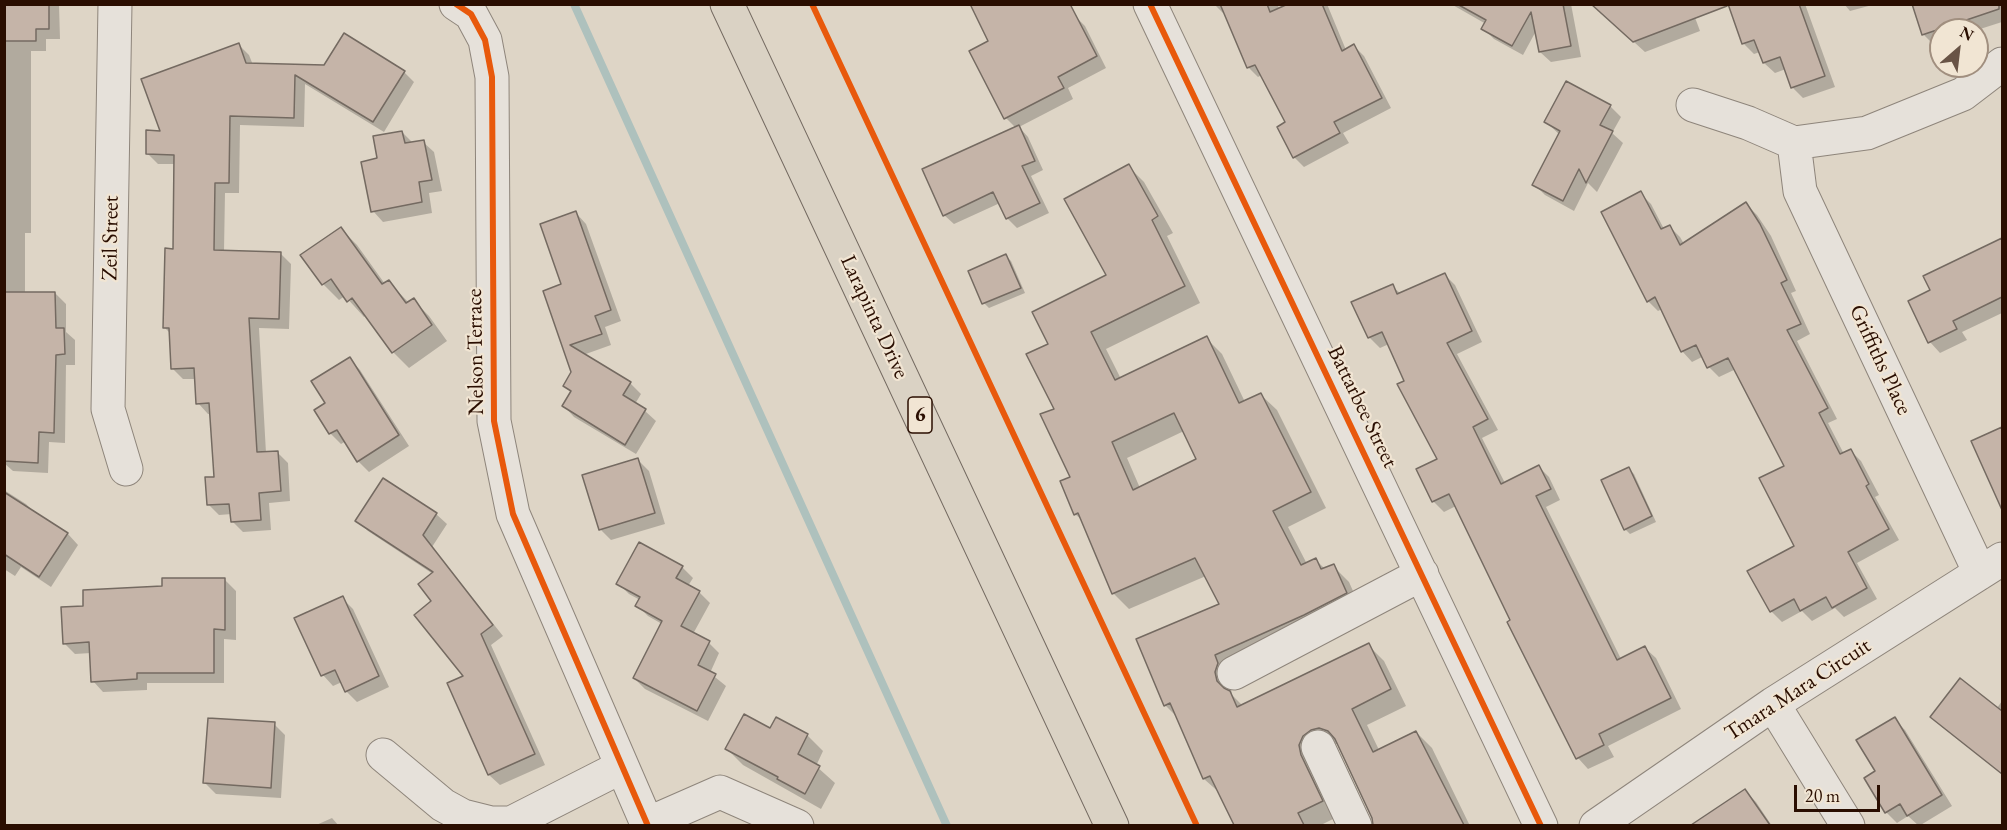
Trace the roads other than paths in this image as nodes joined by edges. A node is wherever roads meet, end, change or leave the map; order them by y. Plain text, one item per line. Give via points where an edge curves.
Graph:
1 (115, 4) edge
2 (456, 4) edge
3 (727, 4) edge
4 (1150, 4) edge
5 (2002, 64) edge
6 (1693, 105) dead end
7 (1794, 143) junction
8 (126, 469) dead end
9 (1991, 566) edge
10 (1422, 574) junction
11 (1234, 673) dead end
12 (1773, 704) junction
13 (1318, 747) dead end
14 (383, 755) dead end
15 (621, 767) junction
16 (648, 825) edge
17 (797, 825) edge
18 (1112, 825) edge
19 (1355, 825) edge
20 (1540, 825) edge
21 (1596, 825) edge
22 (1848, 825) edge

1 - 8 street, Zeil Street via 108,410
2 - 15 street, Nelson Terrace via 471,14 485,40 492,77 494,421 513,514
3 - 18 main road, Larapinta Drive / 6
4 - 10 street, Battarbee Street
5 - 7 street via 1963,94 1867,133
6 - 7 street
7 - 9 street, Griffiths Place via 1800,191
9 - 12 street, Tmara Mara Circuit
10 - 11 street
10 - 20 street, Battarbee Street
12 - 21 street, Tmara Mara Circuit
12 - 22 street
13 - 19 street
14 - 15 street via 443,805 463,816 491,823 511,823
15 - 16 street, Nelson Terrace
16 - 17 street via 720,792

